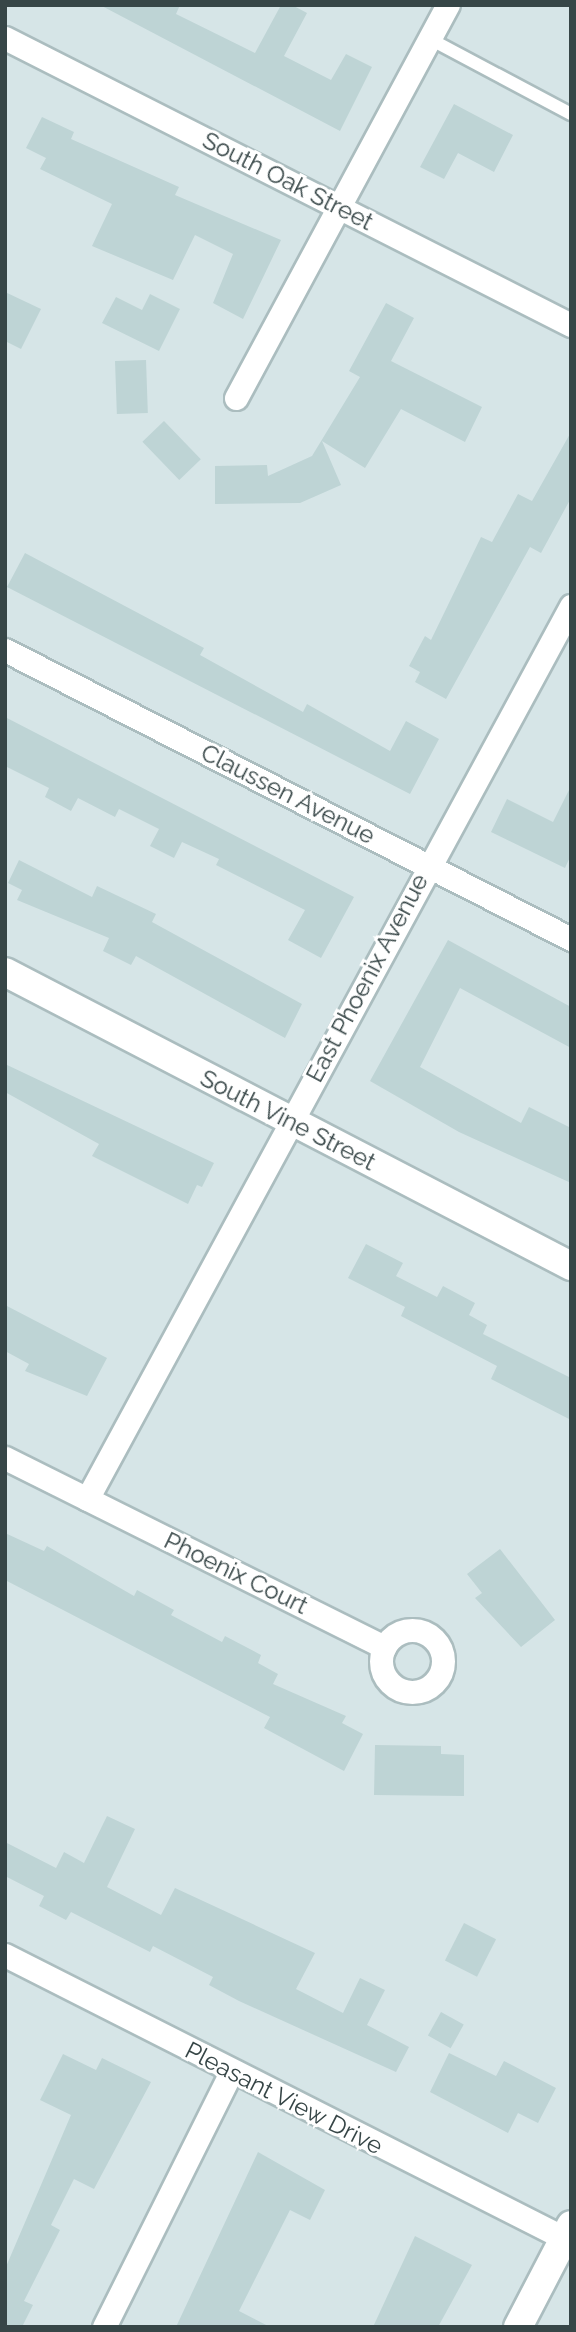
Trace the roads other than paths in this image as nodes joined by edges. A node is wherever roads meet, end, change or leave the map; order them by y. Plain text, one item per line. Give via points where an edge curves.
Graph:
1 (448, 5) edge
2 (430, 39) junction
3 (8, 46) edge
4 (571, 114) edge
5 (342, 209) junction
6 (571, 325) edge
7 (236, 398) dead end
8 (571, 606) edge
9 (5, 650) edge
10 (427, 865) junction
11 (571, 939) edge
12 (5, 972) edge
13 (290, 1122) junction
14 (571, 1266) edge
15 (5, 1458) edge
16 (87, 1499) junction
17 (384, 1647) dead end
18 (5, 1955) edge
19 (232, 2072) junction
20 (567, 2231) edge
21 (104, 2327) edge
22 (517, 2327) edge

1 - 2 street
2 - 4 lane
2 - 5 street
3 - 5 street, South Oak Street
5 - 6 street, South Oak Street
5 - 7 street
8 - 10 street, East Phoenix Avenue
9 - 10 street, Claussen Avenue
10 - 11 street, Claussen Avenue
10 - 13 street, East Phoenix Avenue
12 - 13 street, South Vine Street
13 - 14 street, South Vine Street
13 - 16 street, East Phoenix Avenue
15 - 16 street, Phoenix Court
16 - 17 street, Phoenix Court
18 - 19 street, Pleasant View Drive
19 - 20 street, Pleasant View Drive
19 - 21 street
20 - 22 street

